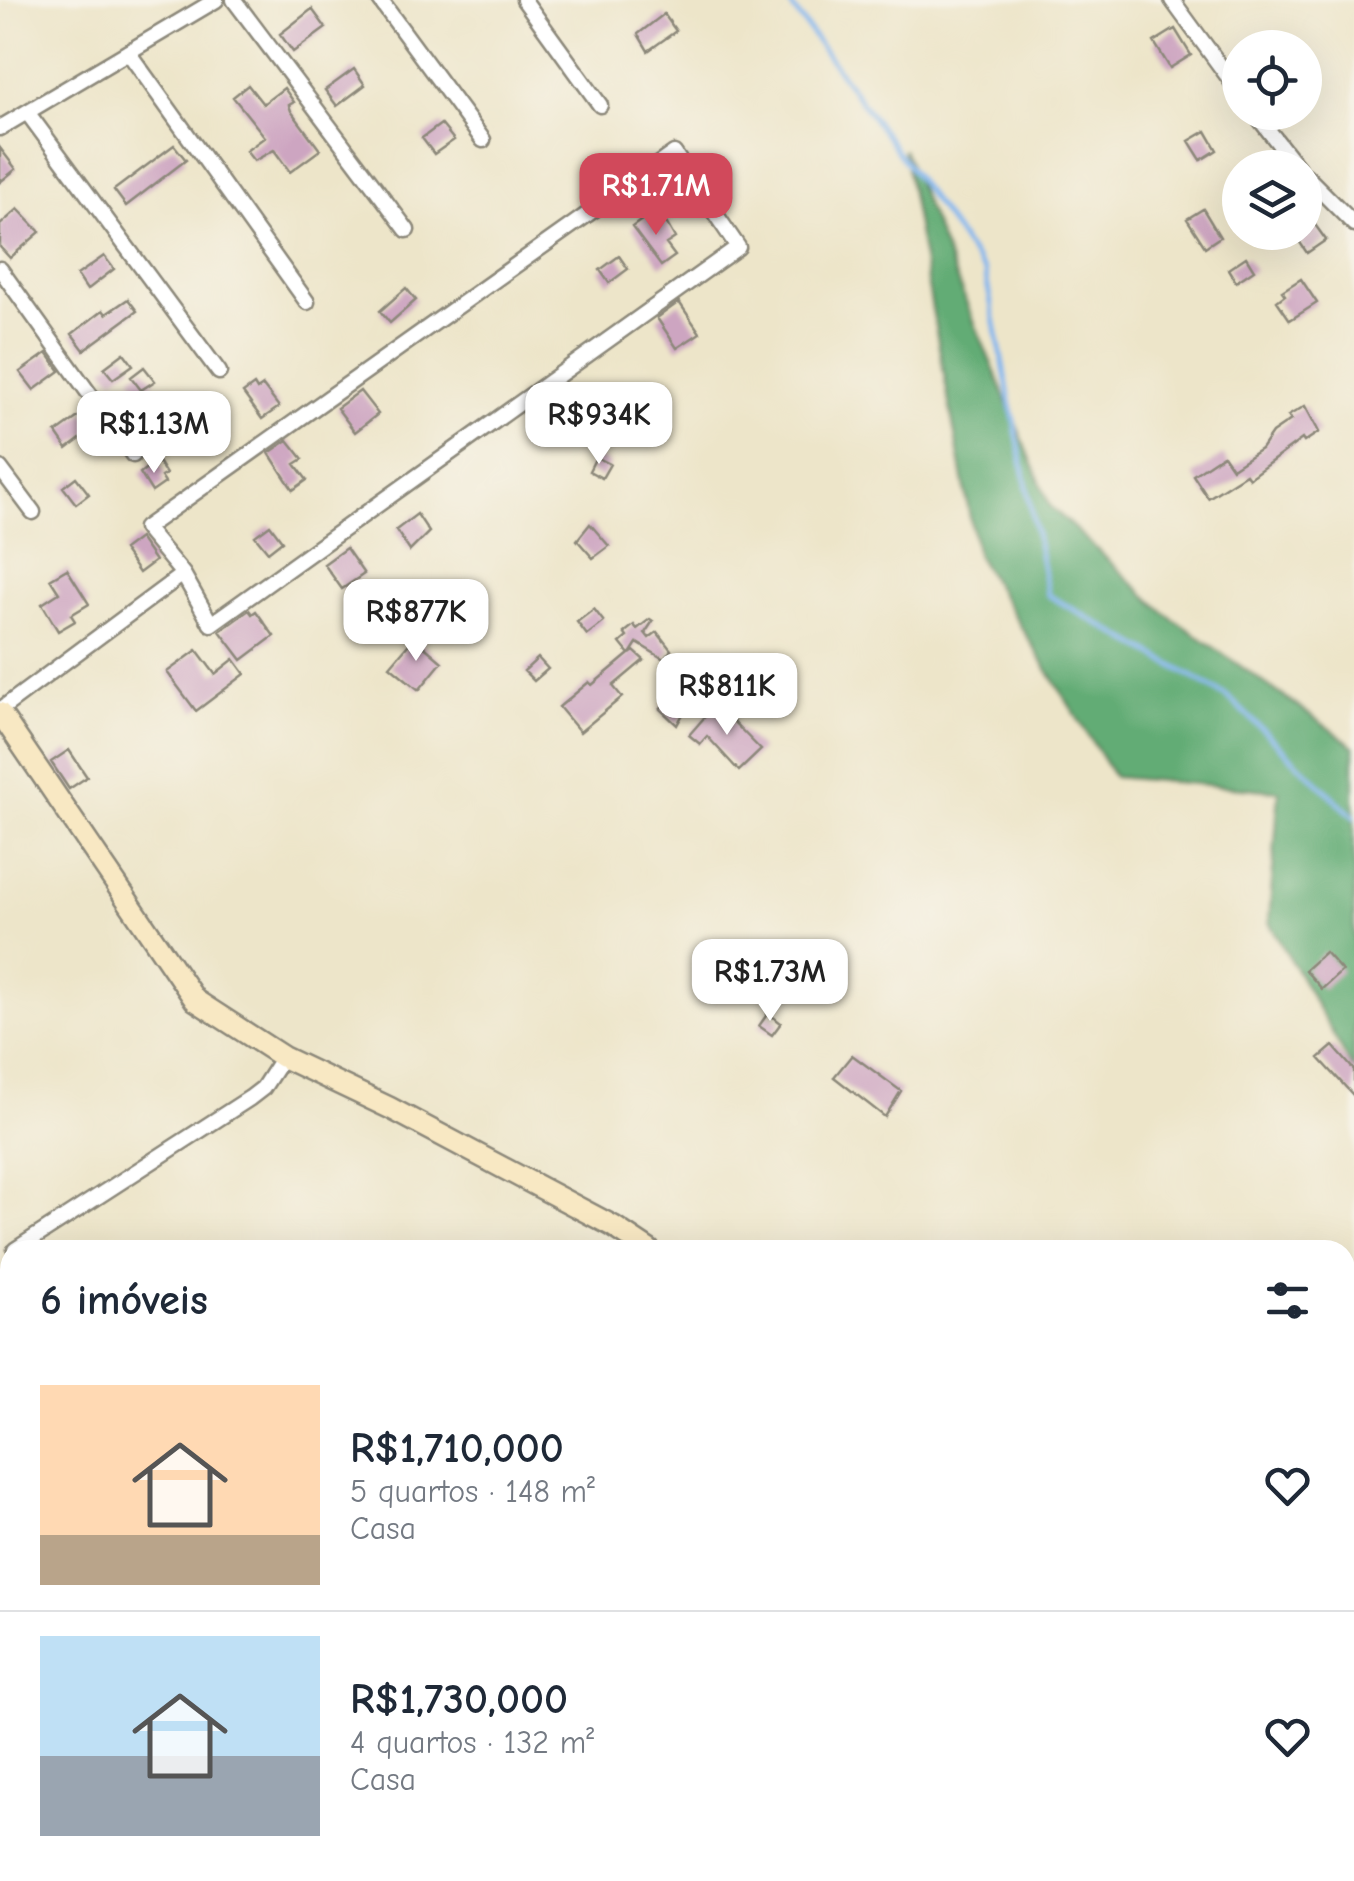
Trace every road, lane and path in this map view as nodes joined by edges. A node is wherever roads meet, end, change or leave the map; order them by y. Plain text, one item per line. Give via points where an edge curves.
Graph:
1 (216, 0) edge
2 (234, 0) edge
3 (380, 0) edge
4 (524, 0) edge
5 (1172, 0) edge
6 (128, 52) junction
7 (1222, 68) edge
8 (600, 105) dead end
9 (27, 112) junction
10 (0, 128) edge
11 (1268, 130) edge
12 (483, 140) dead end
13 (1284, 150) edge
14 (1322, 192) edge
15 (1354, 224) edge
16 (407, 230) dead end
17 (0, 270) edge
18 (307, 302) dead end
19 (219, 372) dead end
20 (133, 455) dead end
21 (0, 468) edge
22 (33, 512) dead end
23 (183, 574) junction
24 (0, 712) edge
25 (283, 1057) junction
26 (31, 1240) edge
27 (634, 1240) edge

1 - 6 street
2 - 16 street
3 - 12 street
4 - 8 street
5 - 7 street
6 - 9 street
6 - 18 street
9 - 10 street
9 - 19 street
11 - 13 street
14 - 15 street
17 - 20 street
21 - 22 street
23 - 23 street via 145,528 674,152 738,248 211,624
23 - 24 street
24 - 25 street via 195,1000
25 - 26 street via 264,1088
25 - 27 street

